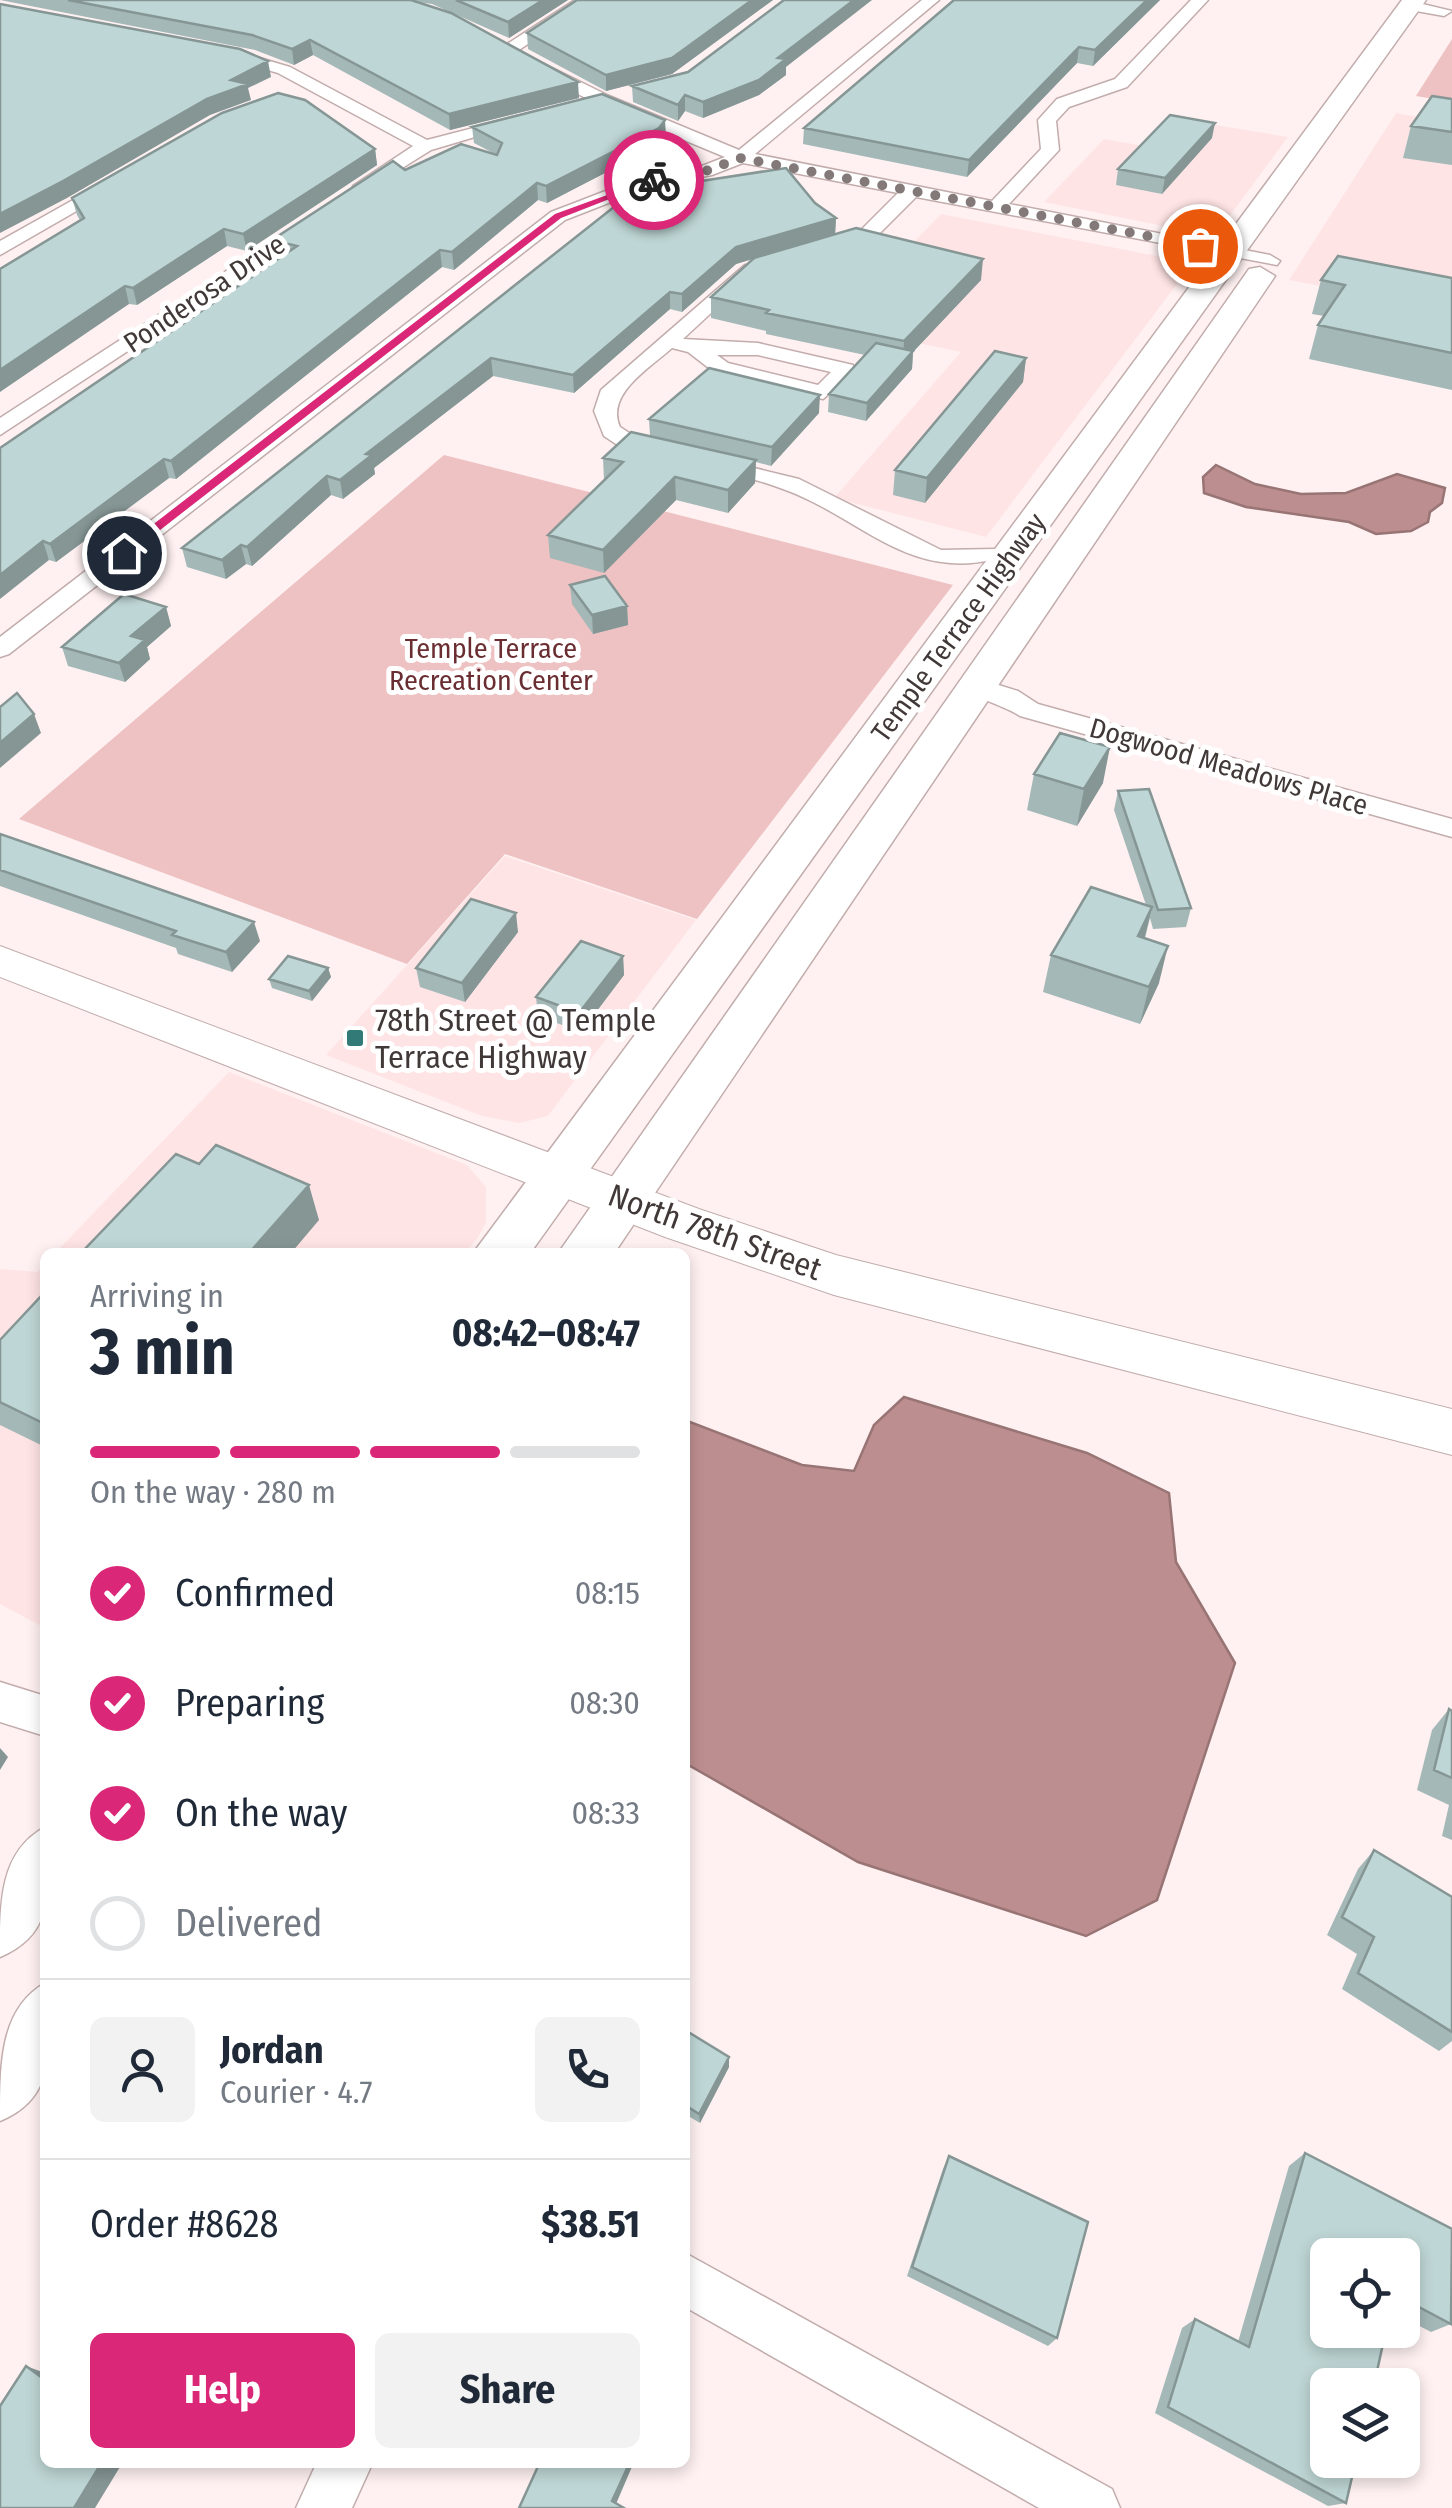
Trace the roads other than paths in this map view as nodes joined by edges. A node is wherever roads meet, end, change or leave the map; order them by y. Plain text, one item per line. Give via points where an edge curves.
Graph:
1 (586, 0) edge
2 (932, 0) edge
3 (1200, 0) edge
4 (1428, 16) edge
5 (210, 49) edge
6 (642, 91) edge
7 (603, 100) junction
8 (568, 109) edge
9 (533, 118) edge
10 (425, 146) junction
11 (740, 158) junction
12 (134, 170) edge
13 (912, 190) junction
14 (996, 206) junction
15 (0, 249) edge
16 (812, 250) edge
17 (1230, 252) junction
18 (1270, 261) junction
19 (761, 263) edge
20 (666, 341) junction
21 (695, 348) junction
22 (0, 428) edge
23 (998, 556) junction
24 (0, 649) edge
25 (993, 691) junction
26 (1326, 784) junction
27 (1452, 809) edge
28 (1452, 828) edge
29 (0, 961) edge
30 (560, 1175) junction
31 (623, 1199) junction
32 (504, 1248) edge
33 (589, 1248) edge
34 (1452, 1432) edge
35 (0, 1702) edge
36 (40, 1714) edge
37 (40, 2027) edge
38 (0, 2083) edge
39 (690, 2282) edge
40 (343, 2468) edge
41 (322, 2508) edge
42 (1093, 2508) edge

1 - 7 street via 499,46
2 - 11 street
3 - 14 street via 1120,84 1063,102 1046,125 1050,150
4 - 17 main road, Temple Terrace Highway
4 - 18 main road, Temple Terrace Highway
5 - 10 street via 284,70 305,90
6 - 7 street
7 - 8 street
7 - 11 street
9 - 10 street, Ponderosa Drive
10 - 22 street, Ponderosa Drive
11 - 13 street
11 - 24 street via 648,181 558,216
12 - 15 street
13 - 14 street
13 - 16 street via 862,237
14 - 17 street
17 - 18 street
17 - 23 main road, Temple Terrace Highway
18 - 25 main road, Temple Terrace Highway
19 - 20 street
20 - 21 street
20 - 23 street via 605,402 613,434 791,484 890,541 970,561
21 - 21 street via 720,368 823,393 846,369 758,349
23 - 25 main road via 1022,570 962,660
23 - 30 main road, Temple Terrace Highway
25 - 26 street, Dogwood Meadows Place via 1029,710
25 - 31 main road, Temple Terrace Highway
26 - 27 street, Dogwood Meadows Place
26 - 28 street, Dogwood Meadows Place
29 - 30 street, North 78th Street
30 - 31 street, North 78th Street
30 - 32 main road, Temple Terrace Highway
31 - 33 main road, Temple Terrace Highway
31 - 34 street, North 78th Street via 834,1276
35 - 36 street
37 - 38 main road
39 - 42 street
40 - 41 street

